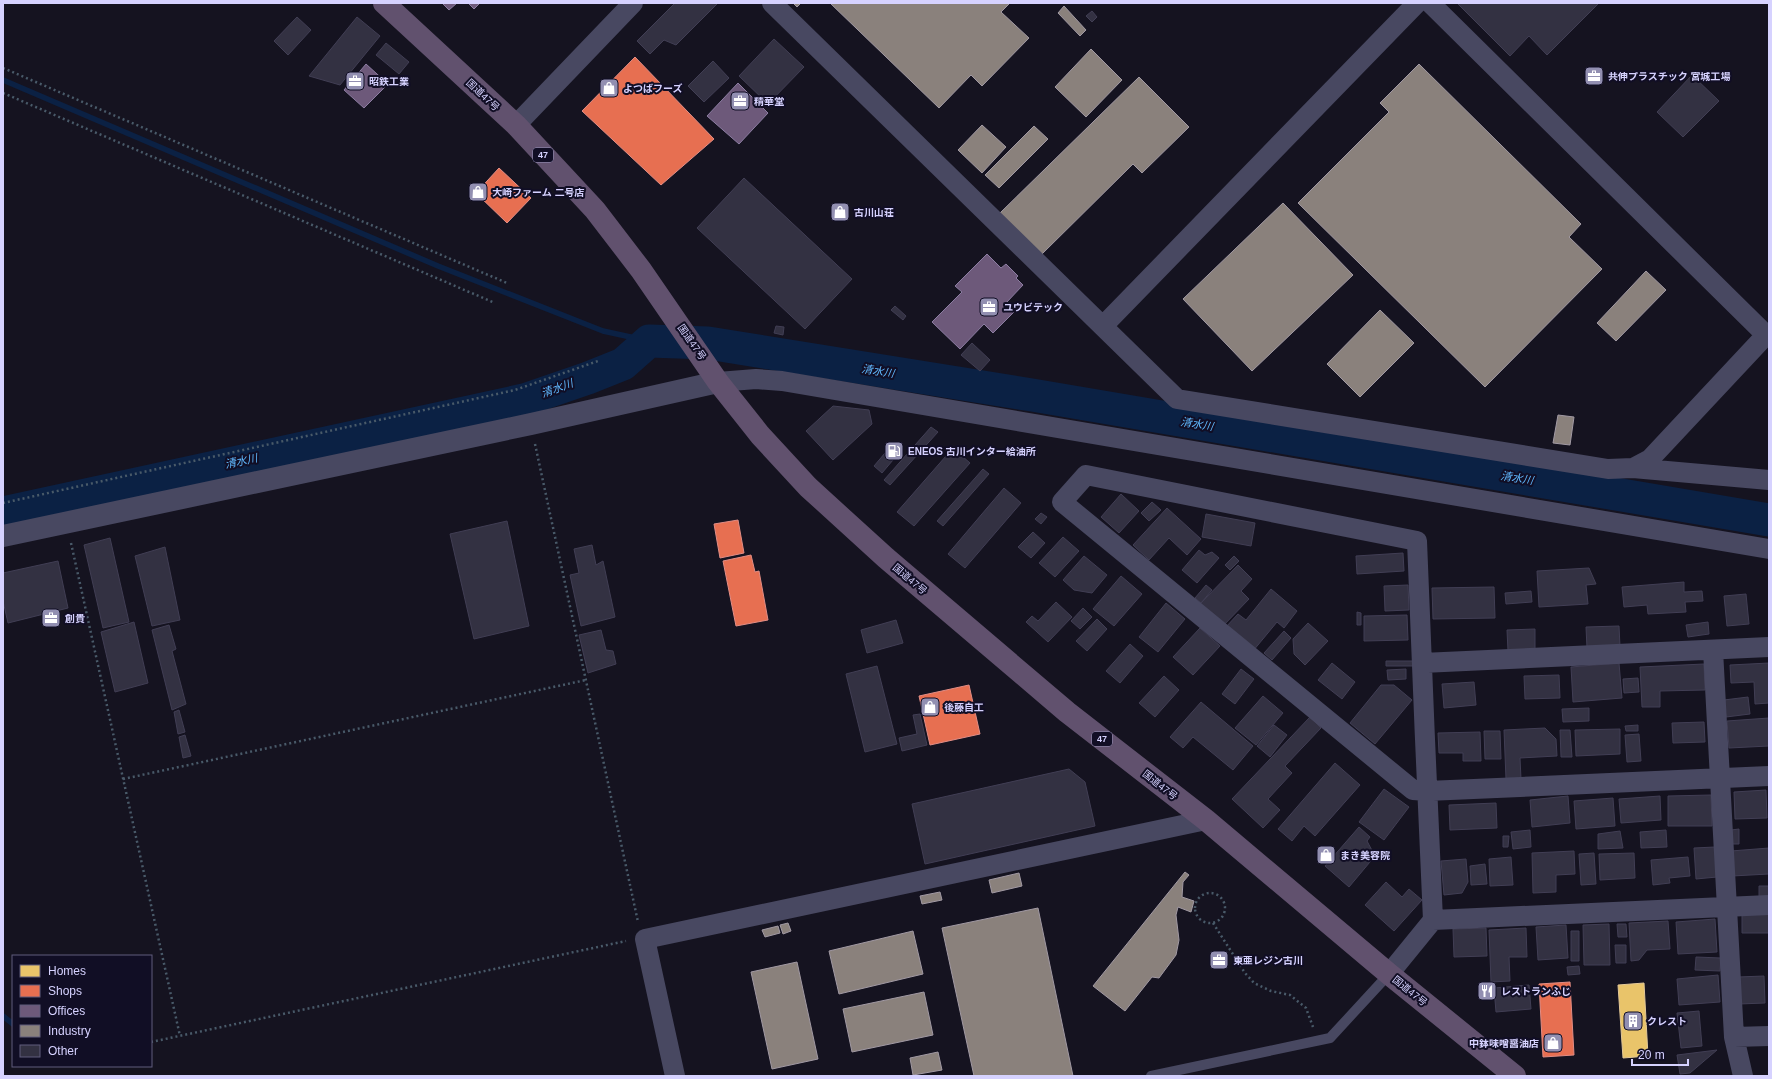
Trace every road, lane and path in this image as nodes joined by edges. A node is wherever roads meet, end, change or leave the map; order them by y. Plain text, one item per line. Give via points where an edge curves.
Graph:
1 (384, 3) edge
2 (633, 3) edge
3 (772, 3) edge
4 (1417, 3) edge
5 (1430, 3) edge
6 (3, 68) edge
7 (3, 93) edge
8 (516, 125) junction
9 (507, 283) dead end
10 (495, 303) dead end
11 (1103, 326) junction
12 (598, 361) dead end
13 (716, 378) junction
14 (531, 424) junction
15 (1633, 468) junction
16 (1769, 480) edge
17 (3, 503) edge
18 (67, 523) junction
19 (3, 536) edge
20 (1769, 549) edge
21 (1769, 647) edge
22 (1713, 650) junction
23 (1422, 663) junction
24 (586, 680) junction
25 (1769, 776) edge
26 (1720, 778) junction
27 (123, 779) junction
28 (1427, 791) junction
29 (1206, 820) junction
30 (1769, 905) edge
31 (1727, 907) junction
32 (1433, 920) junction
33 (1213, 923) junction
34 (644, 938) junction
35 (1389, 974) junction
36 (180, 1036) junction
37 (1769, 1036) edge
38 (1734, 1037) junction
39 (1318, 1040) junction
40 (152, 1042) edge
41 (675, 1076) edge
42 (1151, 1076) edge
43 (1515, 1076) edge
44 (1743, 1076) edge

1 - 8 highway, 国道47号 / 47
2 - 8 street
3 - 11 street
4 - 11 street
5 - 15 street via 1766,335 1650,458
6 - 9 path
7 - 10 path
8 - 13 highway, 国道47号 / 47 via 594,210 641,270
11 - 15 street via 1177,399 1608,468
12 - 17 path via 515,390
13 - 14 street
13 - 20 street via 782,381
13 - 29 highway, 国道47号 / 47 via 760,435 808,487 886,558 1067,712
14 - 18 street
14 - 24 path
15 - 16 street
18 - 19 street
18 - 27 path
21 - 22 street
22 - 23 street
22 - 26 street
23 - 28 street
23 - 28 street via 1417,541 1086,475 1062,502 1413,790
24 - 27 path
24 - 34 path
25 - 26 street
26 - 28 street
26 - 31 street
27 - 36 path
28 - 32 street
29 - 34 street
29 - 35 highway, 国道47号 / 47
30 - 31 street
31 - 32 street
31 - 38 street
32 - 35 street
33 - 33 path via 1203,921 1196,914 1196,904 1206,894 1220,897 1225,905 1224,915
33 - 39 path via 1254,983 1290,996 1306,1008
34 - 36 path
34 - 41 street
35 - 39 lane via 1330,1038
35 - 43 highway, 国道47号 / 47
36 - 40 path
37 - 38 street
38 - 44 street
39 - 42 lane

